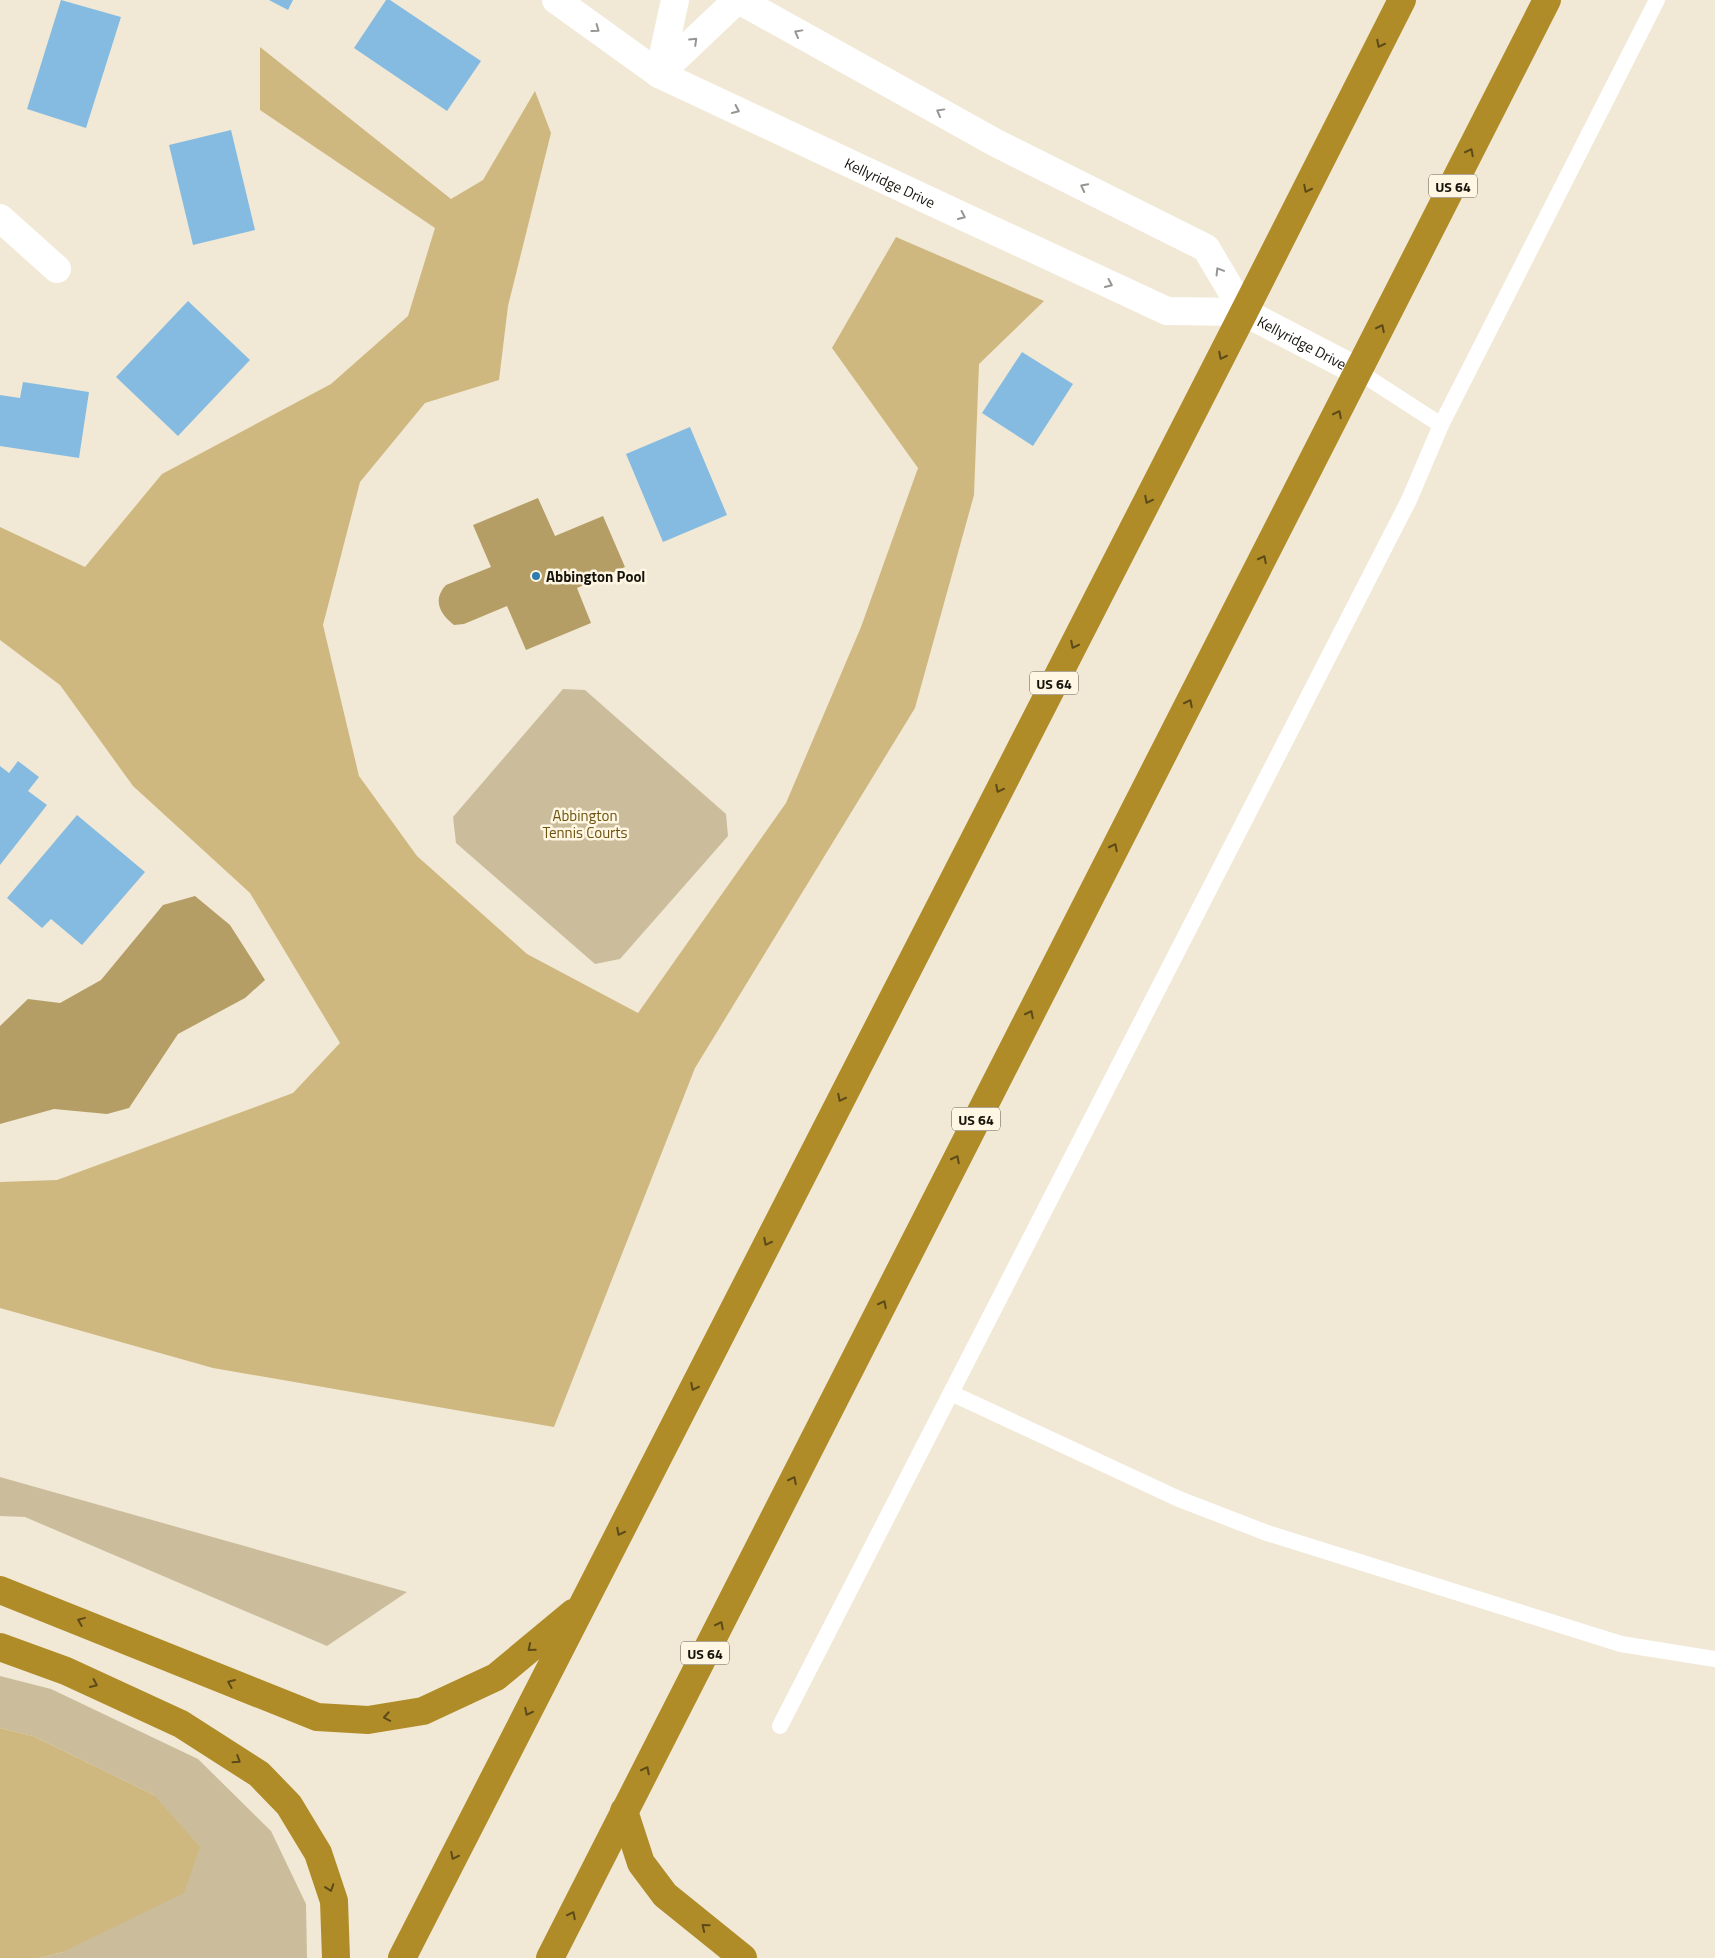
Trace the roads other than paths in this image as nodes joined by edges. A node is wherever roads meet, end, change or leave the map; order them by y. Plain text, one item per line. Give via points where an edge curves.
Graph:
1 (556, 0) edge
2 (675, 0) edge
3 (738, 0) edge
4 (1402, 0) edge
5 (1547, 0) edge
6 (1657, 0) edge
7 (659, 74) junction
8 (0, 218) edge
9 (57, 269) dead end
10 (1244, 312) junction
11 (1359, 372) junction
12 (1441, 424) junction
13 (951, 1393) junction
14 (0, 1590) edge
15 (582, 1606) junction
16 (0, 1647) edge
17 (1715, 1659) edge
18 (780, 1726) dead end
19 (624, 1811) junction
20 (336, 1958) edge
21 (402, 1958) edge
22 (550, 1958) edge
23 (743, 1958) edge

1 -> 7 street, Kellyridge Drive
2 - 7 street
7 -> 3 street
10 -> 3 street, Kellyridge Drive via 1206,248 996,143
4 -> 10 highway, US 64
11 -> 5 highway, US 64
6 - 12 lane
7 -> 10 street, Kellyridge Drive via 1167,311
8 - 9 street
10 - 11 street, Kellyridge Drive
10 -> 15 highway, US 64
11 - 12 lane
19 -> 11 highway, US 64
12 - 13 lane via 1409,500
13 - 17 lane via 1179,1499 1267,1533 1621,1644
13 - 18 lane
15 -> 14 highway via 496,1677 423,1711 368,1720 317,1717
15 -> 21 highway, US 64
16 -> 20 highway via 66,1671 180,1724 259,1774 289,1805 318,1853 334,1901
22 -> 19 highway, US 64
23 -> 19 highway via 665,1895 641,1863

